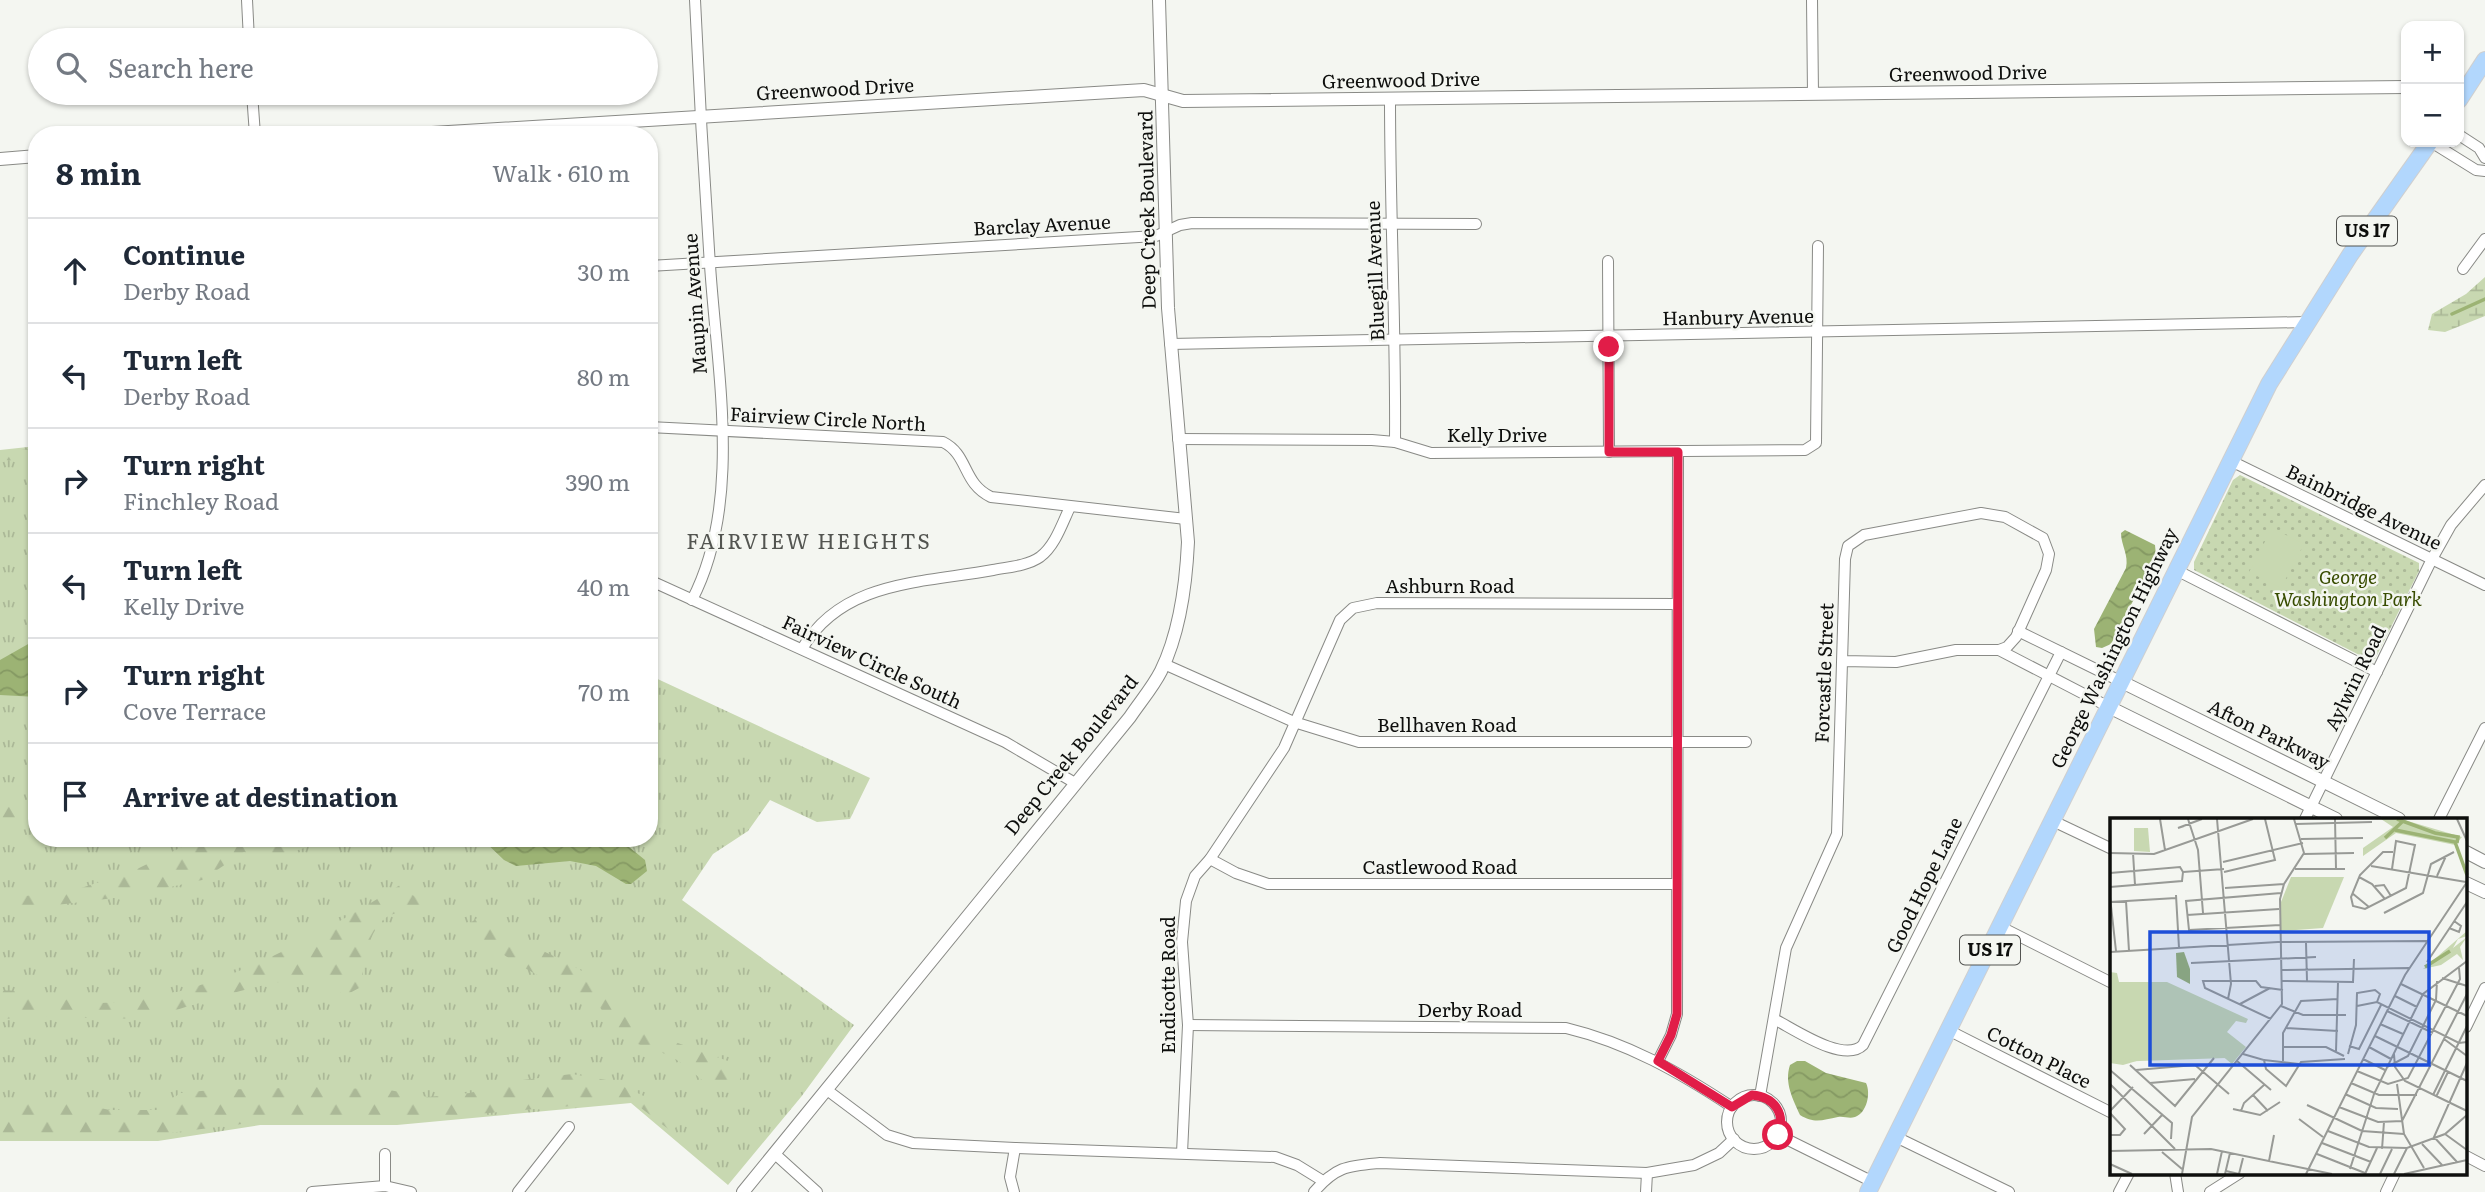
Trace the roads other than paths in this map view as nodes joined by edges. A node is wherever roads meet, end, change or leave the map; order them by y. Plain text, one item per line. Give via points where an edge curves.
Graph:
1 (247, 0) edge
2 (695, 0) edge
3 (1159, 0) edge
4 (1812, 0) edge
5 (248, 28) edge
6 (2485, 61) edge
7 (2401, 87) edge
8 (2464, 88) edge
9 (1813, 94) junction
10 (1163, 95) junction
11 (1390, 99) junction
12 (254, 105) edge
13 (700, 117) junction
14 (255, 126) edge
15 (550, 126) edge
16 (2464, 138) edge
17 (2427, 147) edge
18 (2438, 147) edge
19 (28, 157) edge
20 (2485, 158) edge
21 (0, 159) edge
22 (2485, 171) edge
23 (1391, 222) junction
24 (1476, 224) dead end
25 (1168, 231) junction
26 (2485, 239) edge
27 (1818, 246) dead end
28 (1608, 261) dead end
29 (710, 262) junction
30 (658, 265) edge
31 (2463, 269) dead end
32 (2307, 322) junction
33 (1815, 333) junction
34 (1609, 338) junction
35 (1396, 341) junction
36 (1170, 344) junction
37 (658, 428) edge
38 (721, 432) junction
39 (1178, 439) junction
40 (1395, 442) junction
41 (1609, 452) junction
42 (1678, 452) junction
43 (2229, 460) junction
44 (2485, 485) edge
45 (1070, 507) junction
46 (1186, 519) junction
47 (2432, 559) junction
48 (2176, 570) junction
49 (658, 584) edge
50 (2485, 585) edge
51 (692, 600) junction
52 (1676, 604) junction
53 (2018, 631) junction
54 (802, 649) junction
55 (1999, 650) junction
56 (2061, 652) junction
57 (1842, 661) junction
58 (1164, 664) junction
59 (2377, 672) junction
60 (2048, 676) junction
61 (2122, 682) junction
62 (2109, 707) junction
63 (1294, 722) junction
64 (2485, 728) edge
65 (1676, 742) junction
66 (1746, 742) dead end
67 (2323, 782) junction
68 (1076, 783) junction
69 (2308, 813) edge
70 (2331, 818) edge
71 (2397, 818) edge
72 (2440, 818) edge
73 (2053, 821) junction
74 (2110, 848) edge
75 (2468, 853) edge
76 (1210, 859) junction
77 (2485, 862) edge
78 (1675, 884) junction
79 (2468, 884) edge
80 (2485, 892) edge
81 (2001, 927) junction
82 (2110, 982) edge
83 (2485, 988) edge
84 (1774, 1019) junction
85 (2468, 1023) edge
86 (1188, 1025) junction
87 (1950, 1031) junction
88 (1658, 1061) junction
89 (827, 1090) junction
90 (1760, 1096) junction
91 (1732, 1107) junction
92 (2110, 1112) edge
93 (569, 1127) dead end
94 (1778, 1135) junction
95 (1896, 1137) junction
96 (1734, 1139) junction
97 (1015, 1148) junction
98 (385, 1153) dead end
99 (775, 1153) junction
100 (1182, 1153) junction
101 (2468, 1157) edge
102 (2485, 1166) edge
103 (1647, 1172) junction
104 (2128, 1174) edge
105 (2175, 1174) edge
106 (2238, 1174) edge
107 (2395, 1174) edge
108 (1323, 1181) junction
109 (385, 1186) junction
110 (1871, 1187) edge
111 (312, 1192) edge
112 (411, 1192) edge
113 (518, 1192) edge
114 (743, 1192) edge
115 (817, 1192) edge
116 (1014, 1192) edge
117 (1314, 1192) edge
118 (1646, 1192) edge
119 (2009, 1192) edge
120 (2119, 1192) edge
121 (2178, 1192) edge
122 (2210, 1192) edge
123 (2386, 1192) edge

1 - 5 street
2 - 13 street, Maupin Avenue
3 - 10 street, Deep Creek Boulevard
4 - 9 street
6 - 8 main road
7 - 9 street, Greenwood Drive
9 - 11 street, Greenwood Drive
10 - 11 street, Greenwood Drive via 1183,101
10 - 13 street, Greenwood Drive via 1144,90
10 - 25 street, Deep Creek Boulevard
11 - 23 street, Bluegill Avenue
12 - 14 street
13 - 15 street, Greenwood Drive
13 - 29 street, Maupin Avenue
16 - 20 street
17 - 32 main road, George Washington Highway / US 17
18 - 22 street
19 - 21 street
23 - 24 street, Barclay Avenue
23 - 25 street, Barclay Avenue via 1192,223
23 - 35 street, Bluegill Avenue
25 - 29 street, Barclay Avenue via 1156,236
25 - 36 street, Deep Creek Boulevard
26 - 31 street
27 - 33 street
28 - 34 street
29 - 30 street, Barclay Avenue
29 - 38 street, Maupin Avenue
32 - 33 street, Hanbury Avenue
32 - 43 main road, George Washington Highway / US 17
33 - 34 street, Hanbury Avenue
33 - 42 street, Kelly Drive via 1816,443 1805,450
34 - 35 street, Hanbury Avenue
34 - 41 street
35 - 36 street, Hanbury Avenue
35 - 40 street, Bluegill Avenue
36 - 39 street, Deep Creek Boulevard
37 - 38 street, Fairview Circle North
38 - 45 street, Fairview Circle North via 943,442 956,451 980,492 1004,500
38 - 51 street, Maupin Avenue via 724,469 719,523 705,574
39 - 40 street, Kelly Drive
39 - 46 street, Deep Creek Boulevard
40 - 41 street, Kelly Drive via 1431,453
41 - 42 street, Kelly Drive
42 - 52 street
43 - 47 street, Bainbridge Avenue
43 - 48 main road, George Washington Highway / US 17
44 - 47 street, Aylwin Road via 2451,525
45 - 46 street, Fairview Circle North
45 - 54 street via 1052,544 1037,559 878,590 823,620
46 - 58 street, Deep Creek Boulevard via 1186,576
47 - 50 street, Bainbridge Avenue
47 - 59 street, Aylwin Road
48 - 59 street
48 - 61 main road, George Washington Highway / US 17
49 - 51 street, Fairview Circle South
51 - 54 street, Fairview Circle South
52 - 63 street, Ashburn Road via 1377,603 1353,608 1340,620
52 - 65 street
53 - 55 street via 2013,642
53 - 56 street
53 - 57 street, Forcastle Street via 2046,570 2048,546 2043,538 2005,517 1970,514 1864,535 1848,546
54 - 68 street, Fairview Circle South via 1005,742
55 - 57 street via 1956,650 1896,662
55 - 60 street
56 - 60 street, Good Hope Lane
56 - 61 street
57 - 84 street, Forcastle Street via 1837,834 1786,948
58 - 63 street, Bellhaven Road
58 - 68 street, Deep Creek Boulevard via 1130,717
59 - 67 street, Aylwin Road
60 - 62 street
60 - 84 street, Good Hope Lane via 1863,1045 1840,1051
61 - 62 main road, George Washington Highway / US 17
61 - 67 street, Afton Parkway
62 - 69 street
62 - 73 main road, George Washington Highway / US 17
63 - 65 street, Bellhaven Road via 1359,742
63 - 76 street, Endicotte Road via 1274,764
64 - 72 street
65 - 66 street, Bellhaven Road
65 - 78 street
67 - 69 street, Aylwin Road
67 - 71 street, Afton Parkway
68 - 89 street, Deep Creek Boulevard
69 - 70 street
73 - 74 street
73 - 81 main road, George Washington Highway / US 17
75 - 77 street
76 - 78 street, Castlewood Road via 1268,884
76 - 86 street, Endicotte Road via 1195,876 1186,901 1182,942
78 - 88 street via 1677,1014
79 - 80 street
81 - 82 street
81 - 87 main road, George Washington Highway / US 17
83 - 85 street
84 - 90 street, Forcastle Street
86 - 88 street, Derby Road via 1566,1028 1601,1036
86 - 100 street, Endicotte Road
87 - 92 street, Cotton Place
87 - 95 main road, George Washington Highway / US 17
88 - 91 street, Derby Road
89 - 97 street via 887,1136 913,1143
89 - 99 street, Deep Creek Boulevard
90 - 91 street via 1744,1097
90 - 94 street via 1779,1111
91 - 96 street via 1727,1123
93 - 113 street
94 - 96 street via 1757,1149
94 - 110 street
95 - 110 main road, George Washington Highway / US 17
95 - 119 street
96 - 103 street via 1695,1165
97 - 100 street
97 - 116 street via 1010,1177
98 - 109 street
99 - 114 street, Deep Creek Boulevard
99 - 115 street
100 - 108 street via 1275,1157
101 - 102 street
103 - 108 street via 1380,1163 1344,1166
103 - 118 street
104 - 120 street
105 - 121 street
106 - 122 street
107 - 123 street
108 - 117 street
109 - 111 street
109 - 112 street

